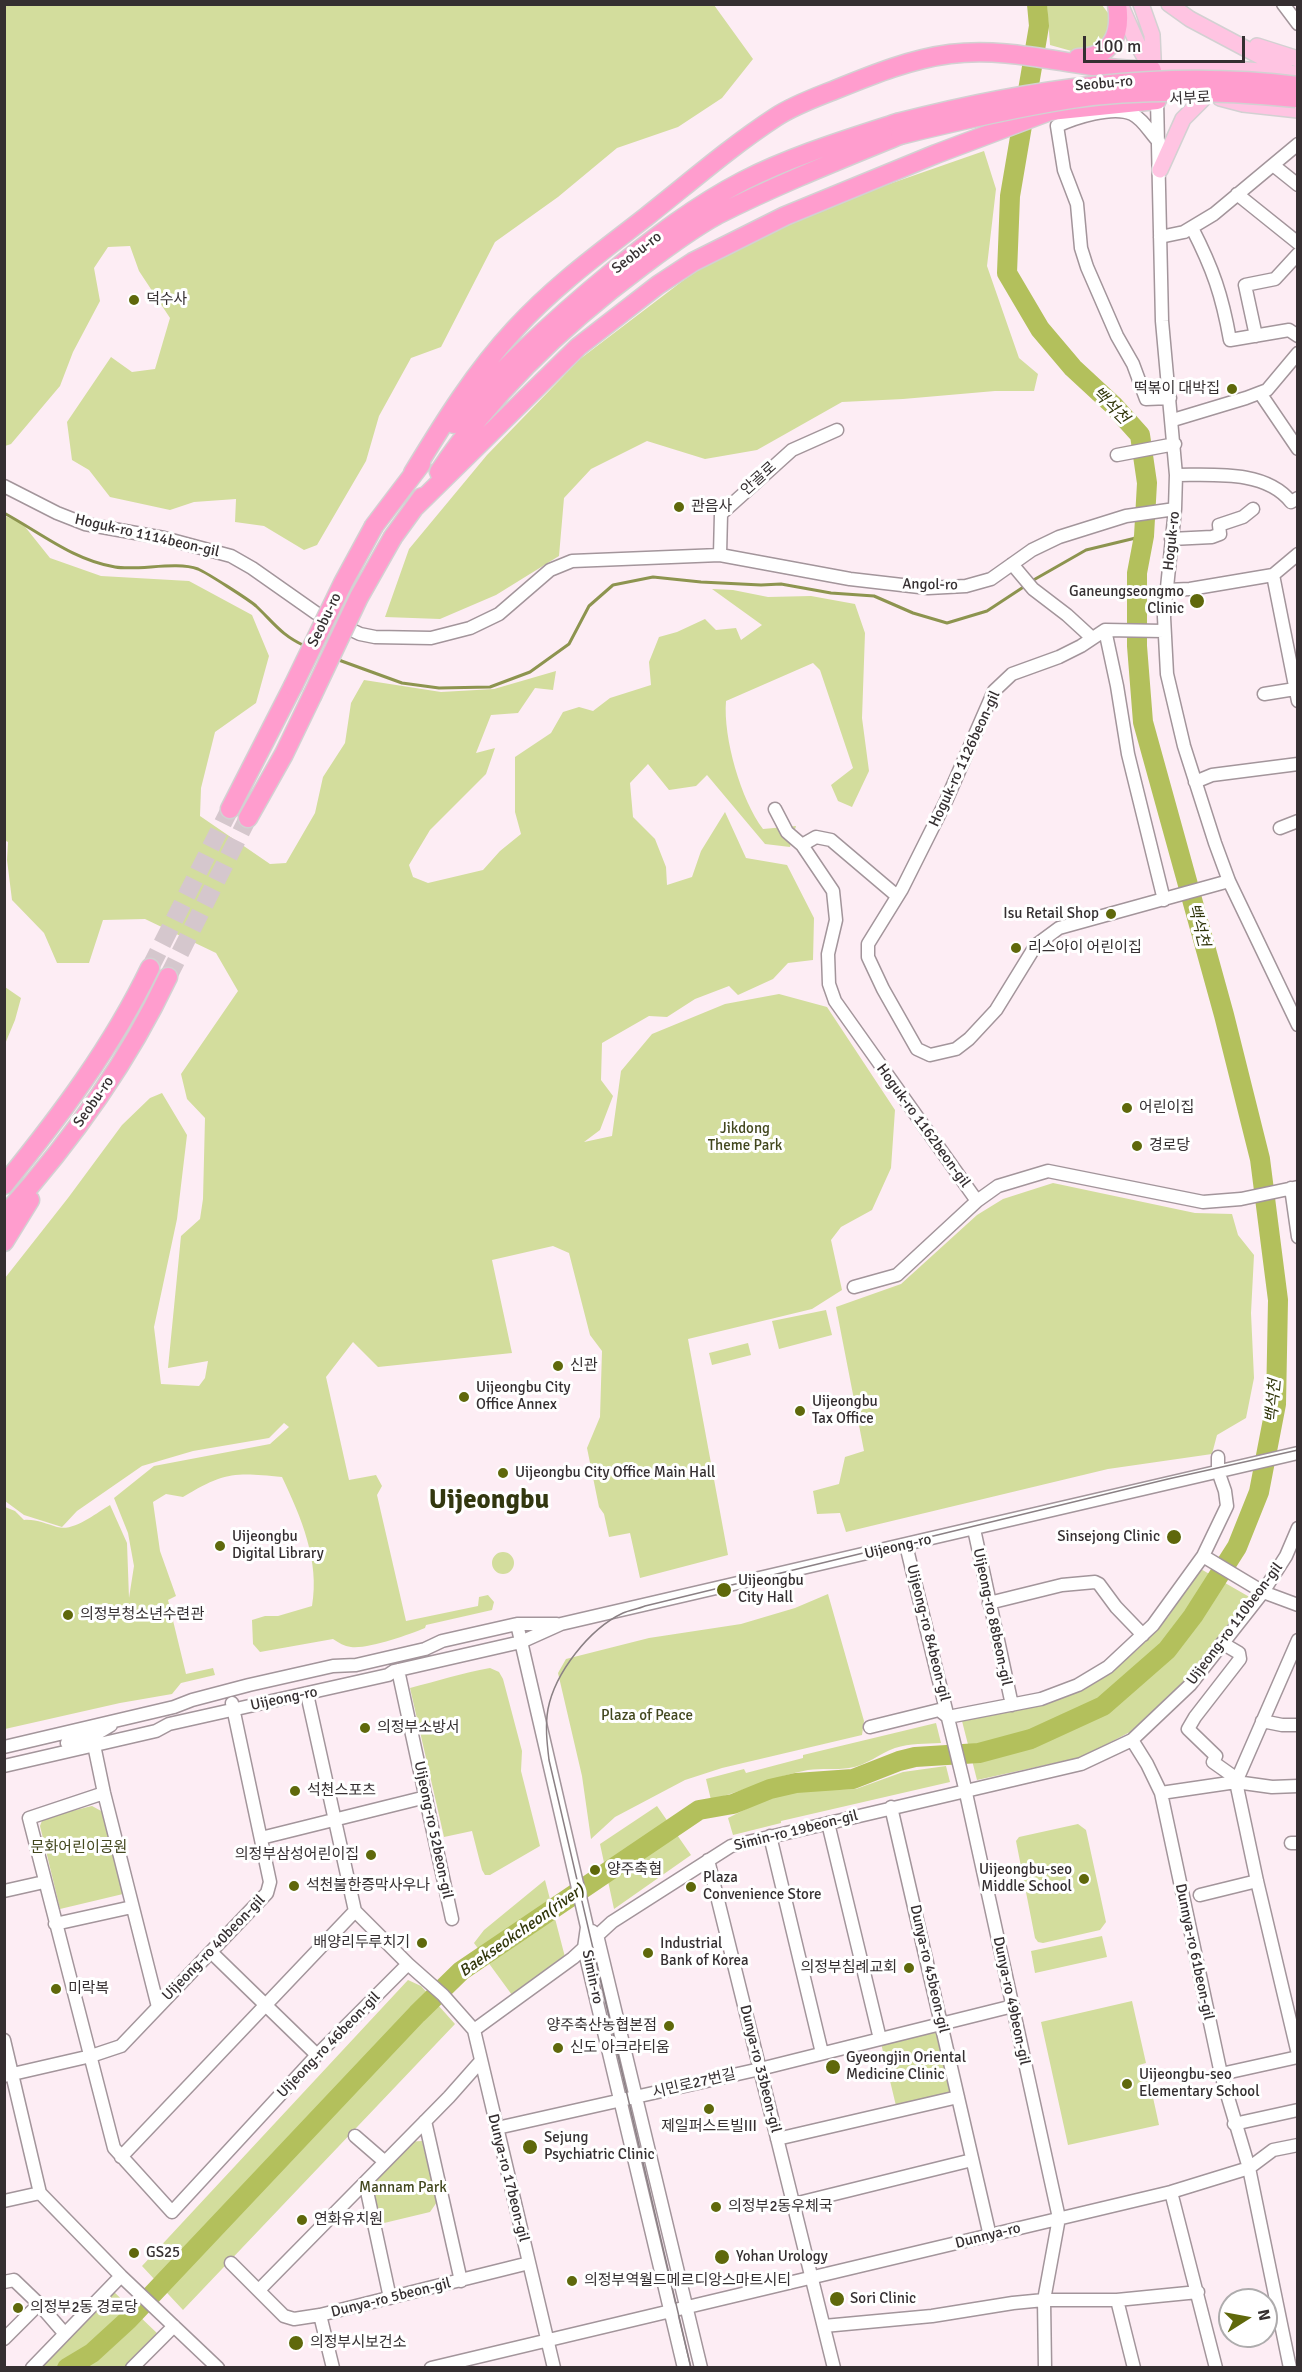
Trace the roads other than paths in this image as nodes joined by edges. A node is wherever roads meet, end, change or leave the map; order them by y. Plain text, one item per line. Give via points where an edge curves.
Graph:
1 (1118, 4) edge
2 (1141, 4) edge
3 (1169, 4) edge
4 (1283, 4) edge
5 (1298, 24) edge
6 (1058, 59) junction
7 (1152, 70) junction
8 (1296, 73) edge
9 (1215, 97) junction
10 (1298, 98) edge
11 (1298, 103) edge
12 (1158, 106) junction
13 (1298, 111) edge
14 (1053, 119) junction
15 (899, 129) junction
16 (1159, 141) junction
17 (1298, 144) edge
18 (1273, 165) junction
19 (1160, 170) junction
20 (1298, 185) edge
21 (1238, 194) junction
22 (1192, 228) junction
23 (1160, 237) junction
24 (1298, 243) edge
25 (1298, 254) edge
26 (1256, 336) junction
27 (1298, 336) edge
28 (1298, 353) edge
29 (1260, 393) junction
30 (1170, 398) junction
31 (1173, 420) junction
32 (837, 430) dead end
33 (1175, 444) junction
34 (1298, 449) edge
35 (1117, 454) dead end
36 (413, 473) junction
37 (1176, 475) junction
38 (4, 486) edge
39 (1298, 498) edge
40 (415, 507) junction
41 (1175, 509) junction
42 (1253, 509) dead end
43 (1172, 539) junction
44 (1298, 554) edge
45 (720, 555) junction
46 (1012, 564) junction
47 (1272, 575) junction
48 (1166, 590) junction
49 (1109, 629) junction
50 (1164, 631) junction
51 (1091, 638) junction
52 (1264, 694) dead end
53 (1296, 695) edge
54 (1298, 764) edge
55 (1195, 782) junction
56 (230, 809) tunnel mouth
57 (775, 809) dead end
58 (248, 818) tunnel mouth
59 (1298, 821) edge
60 (1280, 828) dead end
61 (802, 845) junction
62 (1229, 881) junction
63 (897, 896) junction
64 (1164, 900) junction
65 (150, 968) tunnel mouth
66 (168, 977) tunnel mouth
67 (1293, 1000) edge
68 (1298, 1025) edge
69 (61, 1147) junction
70 (4, 1185) edge
71 (1294, 1188) edge
72 (977, 1201) junction
73 (4, 1216) edge
74 (1298, 1237) edge
75 (4, 1242) edge
76 (854, 1287) dead end
77 (1298, 1453) edge
78 (1218, 1457) dead end
79 (1218, 1471) junction
80 (974, 1528) junction
81 (1298, 1528) edge
82 (906, 1545) junction
83 (1298, 1547) edge
84 (1203, 1556) junction
85 (1286, 1556) junction
86 (1263, 1592) junction
87 (989, 1603) junction
88 (1298, 1605) edge
89 (518, 1624) junction
90 (561, 1624) junction
91 (1143, 1635) junction
92 (1298, 1640) edge
93 (521, 1642) junction
94 (1222, 1643) junction
95 (1293, 1665) edge
96 (398, 1670) junction
97 (228, 1691) junction
98 (307, 1694) junction
99 (1012, 1705) junction
100 (233, 1710) junction
101 (122, 1718) junction
102 (948, 1719) junction
103 (1262, 1721) junction
104 (1298, 1725) edge
105 (870, 1727) dead end
106 (1132, 1740) junction
107 (94, 1745) junction
108 (4, 1747) edge
109 (4, 1766) edge
110 (1236, 1780) junction
111 (1298, 1786) edge
112 (965, 1788) junction
113 (104, 1793) junction
114 (1161, 1793) junction
115 (426, 1797) junction
116 (891, 1807) junction
117 (334, 1818) junction
118 (828, 1823) junction
119 (770, 1836) junction
120 (261, 1838) junction
121 (708, 1860) junction
122 (1257, 1881) junction
123 (44, 1882) junction
124 (4, 1891) edge
125 (1200, 1895) dead end
126 (132, 1907) junction
127 (355, 1911) junction
128 (452, 1919) dead end
129 (55, 1924) junction
130 (587, 1927) junction
131 (597, 1935) junction
132 (584, 1948) junction
133 (212, 1953) junction
134 (412, 1968) junction
135 (1013, 2006) junction
136 (158, 2007) junction
137 (266, 2007) junction
138 (942, 2024) junction
139 (470, 2025) junction
140 (880, 2039) junction
141 (4, 2040) edge
142 (822, 2053) junction
143 (317, 2055) junction
144 (1298, 2055) edge
145 (91, 2056) junction
146 (480, 2062) junction
147 (760, 2068) junction
148 (1221, 2074) junction
149 (9, 2075) edge
150 (636, 2097) junction
151 (958, 2097) junction
152 (621, 2100) junction
153 (1298, 2110) edge
154 (425, 2121) junction
155 (1234, 2124) junction
156 (496, 2128) junction
157 (355, 2136) dead end
158 (777, 2139) junction
159 (1298, 2145) edge
160 (121, 2157) junction
161 (972, 2160) junction
162 (385, 2162) junction
163 (1249, 2168) junction
164 (365, 2182) junction
165 (1171, 2192) junction
166 (40, 2193) junction
167 (4, 2201) edge
168 (794, 2204) junction
169 (1059, 2218) junction
170 (990, 2236) junction
171 (231, 2263) dead end
172 (529, 2264) junction
173 (122, 2276) junction
174 (812, 2278) junction
175 (461, 2281) junction
176 (4, 2282) edge
177 (259, 2290) junction
178 (1198, 2292) junction
179 (390, 2298) junction
180 (1044, 2300) junction
181 (1117, 2300) junction
182 (39, 2304) junction
183 (687, 2307) junction
184 (671, 2310) junction
185 (320, 2314) junction
186 (172, 2324) junction
187 (824, 2325) junction
188 (65, 2334) junction
189 (4, 2339) edge
190 (547, 2339) junction
191 (32, 2367) edge
192 (132, 2367) edge
193 (218, 2367) edge
194 (333, 2367) edge
195 (431, 2367) edge
196 (554, 2367) edge
197 (684, 2367) edge
198 (701, 2367) edge
199 (834, 2367) edge
200 (1046, 2367) edge
201 (1134, 2367) edge
202 (1216, 2367) edge
203 (1290, 2367) edge

1 - 6 highway via 1119,27 1103,52 1091,57
1 - 7 main road, Hoguk-ro
2 - 7 main road, Hoguk-ro via 1152,35
3 - 8 main road via 1190,19
4 - 5 street
6 - 7 highway
6 - 36 highway via 975,52 949,54 879,72 777,116 595,256 516,328 482,368
7 - 8 main road, 서부로
7 - 12 main road, Hoguk-ro
8 - 15 highway, Seobu-ro, bridge via 1266,82 1119,82 1012,96
9 - 11 main road
9 - 12 main road, 서부로
9 - 13 main road
9 - 19 main road via 1183,119
10 - 15 highway, Seobu-ro, bridge via 1172,93 1073,99
12 - 14 highway via 1120,105
12 - 16 street, Hoguk-ro
14 - 16 street via 1121,111 1139,119
14 - 30 street via 1064,170 1077,204 1081,248 1092,283 1146,399
14 - 40 highway via 976,139 785,216 693,262 578,346
15 - 36 highway, Seobu-ro via 824,147 703,203 561,314 496,377
15 - 40 highway, Seobu-ro via 716,216 622,280 557,334 507,385 457,446
16 - 19 street, Hoguk-ro
17 - 18 street
18 - 20 street
18 - 21 street
19 - 23 street, Hoguk-ro
21 - 22 street
21 - 24 street
22 - 23 street
22 - 26 street via 1216,278 1230,340
23 - 30 street, Hoguk-ro via 1162,321
25 - 26 street via 1275,279 1245,285
26 - 27 street via 1289,330
28 - 29 street via 1275,382
29 - 31 street
29 - 34 street
30 - 31 street, Hoguk-ro
31 - 33 street, Hoguk-ro
32 - 45 street, 안골로 via 792,450 721,514
33 - 35 street
33 - 37 street, Hoguk-ro
36 - 56 highway, Seobu-ro, bridge via 374,526
37 - 39 street via 1224,475 1256,481 1274,486 1292,502
37 - 41 street, Hoguk-ro
38 - 45 street, Hoguk-ro 1114beon-gil via 85,524 164,537 231,556 316,613 375,637 431,638 470,628 500,614 550,570 572,561
40 - 58 highway, Seobu-ro, bridge via 359,597
41 - 43 street, Hoguk-ro
41 - 46 street, Angol-ro via 1126,516 1059,537
42 - 43 street via 1219,525 1220,534 1212,537
43 - 48 street, Hoguk-ro
44 - 47 street
45 - 46 street, Angol-ro via 808,573 928,588 966,586 991,579
46 - 51 street via 1033,589
47 - 48 street
47 - 53 street
48 - 50 street, Hoguk-ro
49 - 50 street
49 - 51 street, Hoguk-ro 1126beon-gil
49 - 64 street via 1128,754
50 - 55 street, Hoguk-ro via 1170,688
51 - 63 street, Hoguk-ro 1126beon-gil via 1059,657 1012,674 994,691 946,801
52 - 53 street
54 - 55 street via 1212,775
55 - 62 street, Hoguk-ro
57 - 61 street, Hoguk-ro 1162beon-gil via 787,832
59 - 60 street
61 - 63 street via 816,837 831,840
61 - 72 street, Hoguk-ro 1162beon-gil via 833,891 836,920 828,954 835,1000
62 - 64 street
62 - 67 street, Hoguk-ro
63 - 64 street, Hoguk-ro 1126beon-gil via 868,944 868,957 917,1049 930,1055 956,1048 969,1039 996,1010 1036,945 1059,928
65 - 70 highway, Seobu-ro via 96,1063 61,1115
66 - 69 highway, Seobu-ro via 118,1067
67 - 68 street, Hoguk-ro
69 - 73 highway, Seobu-ro
69 - 75 highway
71 - 72 street, Hoguk-ro 1162beon-gil via 1203,1202 1047,1171 998,1186
71 - 74 street
72 - 76 street via 897,1275
77 - 79 street, Uijeong-ro
78 - 79 street
79 - 80 street, Uijeong-ro
79 - 84 street via 1227,1506
80 - 82 street, Uijeong-ro
80 - 87 street, Uijeong-ro 88beon-gil
81 - 85 street, Uijeong-ro 110beon-gil
82 - 90 street, Uijeong-ro
82 - 102 street, Uijeong-ro 84beon-gil
83 - 85 street
84 - 86 street
84 - 91 street
85 - 86 street, Uijeong-ro 110beon-gil
86 - 88 street
86 - 94 street, Uijeong-ro 110beon-gil
87 - 91 street via 1062,1585 1095,1582
87 - 99 street, Uijeong-ro 88beon-gil
89 - 90 street, Uijeong-ro
89 - 93 street
89 - 97 street, Uijeong-ro via 356,1665 333,1666
90 - 93 street, Uijeong-ro
91 - 99 street via 1108,1667 1078,1685
92 - 95 street
93 - 96 street, Uijeong-ro
93 - 130 street
94 - 106 street, Uijeong-ro 110beon-gil via 1190,1685
94 - 110 street via 1239,1653 1240,1659 1188,1729 1216,1756 1213,1762
95 - 103 street
96 - 98 street, Uijeong-ro via 388,1676
96 - 115 street, Uijeong-ro 52beon-gil
97 - 100 street, Uijeong-ro 40beon-gil
97 - 101 street, Uijeong-ro
98 - 100 street, Uijeong-ro
98 - 117 street
99 - 102 street
100 - 107 street, Uijeong-ro
100 - 120 street, Uijeong-ro 40beon-gil
101 - 107 street via 96,1734 67,1743
101 - 108 street, Uijeong-ro
102 - 105 street via 939,1710
102 - 112 street, Uijeong-ro 84beon-gil
103 - 104 street
103 - 110 street
106 - 112 street, Uijeong-ro 110beon-gil via 1081,1764
106 - 114 street, Dunnya-ro 61beon-gil
107 - 109 street, Uijeong-ro
107 - 113 street
110 - 111 street via 1272,1787
110 - 114 street
110 - 122 street
112 - 116 street, Simin-ro 19beon-gil
112 - 135 street, Dunya-ro 49beon-gil
113 - 123 street, Uijeong-ro 46beon-gil via 29,1818
113 - 126 street
114 - 148 street, Dunnya-ro 61beon-gil
115 - 117 street
115 - 128 street, Uijeong-ro 52beon-gil
116 - 118 street, Simin-ro 19beon-gil
116 - 138 street, Dunya-ro 45beon-gil
117 - 120 street
117 - 127 street
118 - 119 street, Simin-ro 19beon-gil
118 - 140 street
119 - 121 street, Simin-ro 19beon-gil via 731,1846
119 - 142 street
120 - 133 street, Uijeong-ro 40beon-gil via 270,1882 267,1893
121 - 131 street, Simin-ro 19beon-gil
121 - 147 street, Dunya-ro 33beon-gil
122 - 125 street
122 - 144 street
123 - 124 street
123 - 129 street, Uijeong-ro 46beon-gil
126 - 129 street
126 - 136 street
127 - 134 street
127 - 137 street
129 - 145 street, Uijeong-ro 46beon-gil
130 - 131 street, Simin-ro
130 - 132 street, Simin-ro
131 - 132 street, Simin-ro 19beon-gil
131 - 150 street, Simin-ro
132 - 139 street, Simin-ro 19beon-gil
132 - 152 street, Simin-ro
133 - 136 street, Uijeong-ro 40beon-gil
133 - 137 street
134 - 139 street
134 - 143 street, Uijeong-ro 46beon-gil
135 - 138 street, 시민로27번길
135 - 169 street, Dunya-ro 49beon-gil
136 - 145 street, Uijeong-ro 40beon-gil via 121,2046
137 - 143 street
137 - 160 street
138 - 140 street, 시민로27번길
138 - 151 street, Dunya-ro 45beon-gil
139 - 146 street, Dunya-ro 17beon-gil
140 - 142 street, 시민로27번길
141 - 149 street
142 - 147 street, 시민로27번길
143 - 160 street, Uijeong-ro 46beon-gil via 172,2212
144 - 148 street
145 - 149 street, Uijeong-ro 40beon-gil
145 - 160 street, Uijeong-ro 46beon-gil via 111,2141
146 - 154 street
146 - 156 street, Dunya-ro 17beon-gil
147 - 150 street, 시민로27번길
147 - 158 street, Dunya-ro 33beon-gil
148 - 155 street, Dunnya-ro 61beon-gil
149 - 166 street
150 - 152 street, 시민로27번길
150 - 183 street, Simin-ro
151 - 158 street
151 - 161 street, Dunya-ro 45beon-gil
152 - 156 street, 시민로27번길
152 - 184 street, Simin-ro
153 - 155 street
154 - 162 street
154 - 175 street, Dunya-ro 5beon-gil
155 - 163 street, Dunnya-ro 61beon-gil
156 - 172 street, Dunya-ro 17beon-gil
157 - 162 street
158 - 168 street, Dunya-ro 33beon-gil
159 - 163 street, Dunnya-ro via 1273,2150
161 - 168 street
161 - 170 street, Dunya-ro 45beon-gil
162 - 164 street
163 - 165 street, Dunnya-ro
163 - 203 street, Dunnya-ro 61beon-gil
164 - 177 street
164 - 179 street
165 - 169 street, Dunnya-ro
165 - 178 street
166 - 167 street
166 - 173 street
168 - 174 street, Dunya-ro 33beon-gil
169 - 170 street, Dunnya-ro
169 - 180 street
170 - 174 street, Dunnya-ro
171 - 177 street, Dunya-ro 5beon-gil
172 - 175 street, Dunya-ro 5beon-gil
172 - 190 street, Dunya-ro 17beon-gil
173 - 186 street
173 - 188 street
174 - 183 street, Dunnya-ro
174 - 187 street, Dunya-ro 33beon-gil
175 - 179 street, Dunya-ro 5beon-gil
176 - 182 street via 14,2280
177 - 185 street, Dunya-ro 5beon-gil via 284,2316 294,2319
178 - 181 street
178 - 202 street
179 - 185 street, Dunya-ro 5beon-gil
180 - 181 street
180 - 187 street via 932,2316
180 - 200 street
181 - 201 street
182 - 188 street
182 - 189 street
183 - 184 street, Dunnya-ro
183 - 198 street, Simin-ro
184 - 190 street, Dunnya-ro
184 - 197 street, Simin-ro
185 - 194 street, Dunya-ro 5beon-gil
186 - 192 street
186 - 193 street
187 - 199 street, Dunya-ro 33beon-gil
188 - 191 street
190 - 195 street, Dunnya-ro
190 - 196 street, Dunya-ro 17beon-gil

